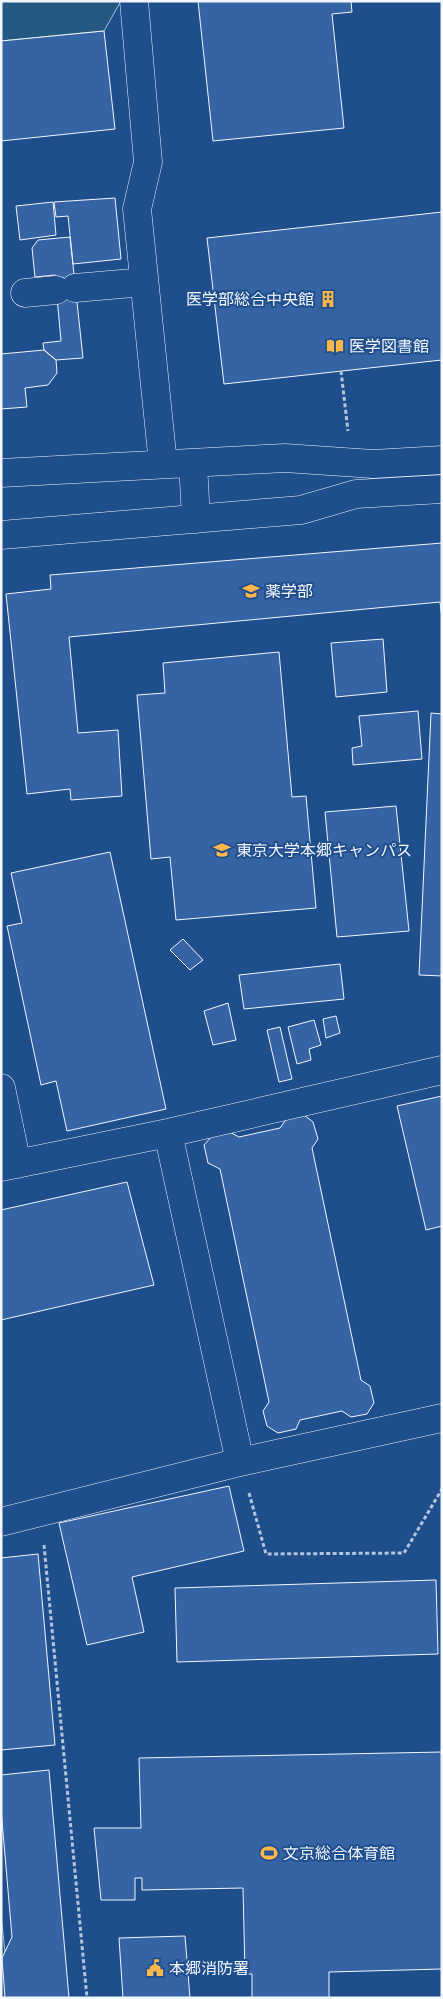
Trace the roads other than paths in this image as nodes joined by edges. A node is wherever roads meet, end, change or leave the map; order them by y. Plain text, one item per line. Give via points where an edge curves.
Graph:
1 (134, 1) edge
2 (144, 282) junction
3 (25, 293) dead end
4 (442, 460) edge
5 (193, 463) junction
6 (163, 464) junction
7 (1, 472) edge
8 (442, 489) edge
9 (196, 519) junction
10 (1, 536) edge
11 (442, 1070) edge
12 (1, 1088) edge
13 (168, 1133) junction
14 (9, 1166) edge
15 (442, 1418) edge
16 (240, 1462) junction
17 (1, 1522) edge

1 - 2 lane via 148,162 136,209
2 - 3 lane
2 - 6 lane
4 - 5 lane via 374,464 285,458
5 - 6 lane
5 - 9 lane
6 - 7 lane
8 - 9 lane via 356,494 301,510
9 - 10 lane
11 - 13 lane
12 - 14 lane
13 - 14 lane
13 - 16 lane
15 - 16 lane
16 - 17 lane

